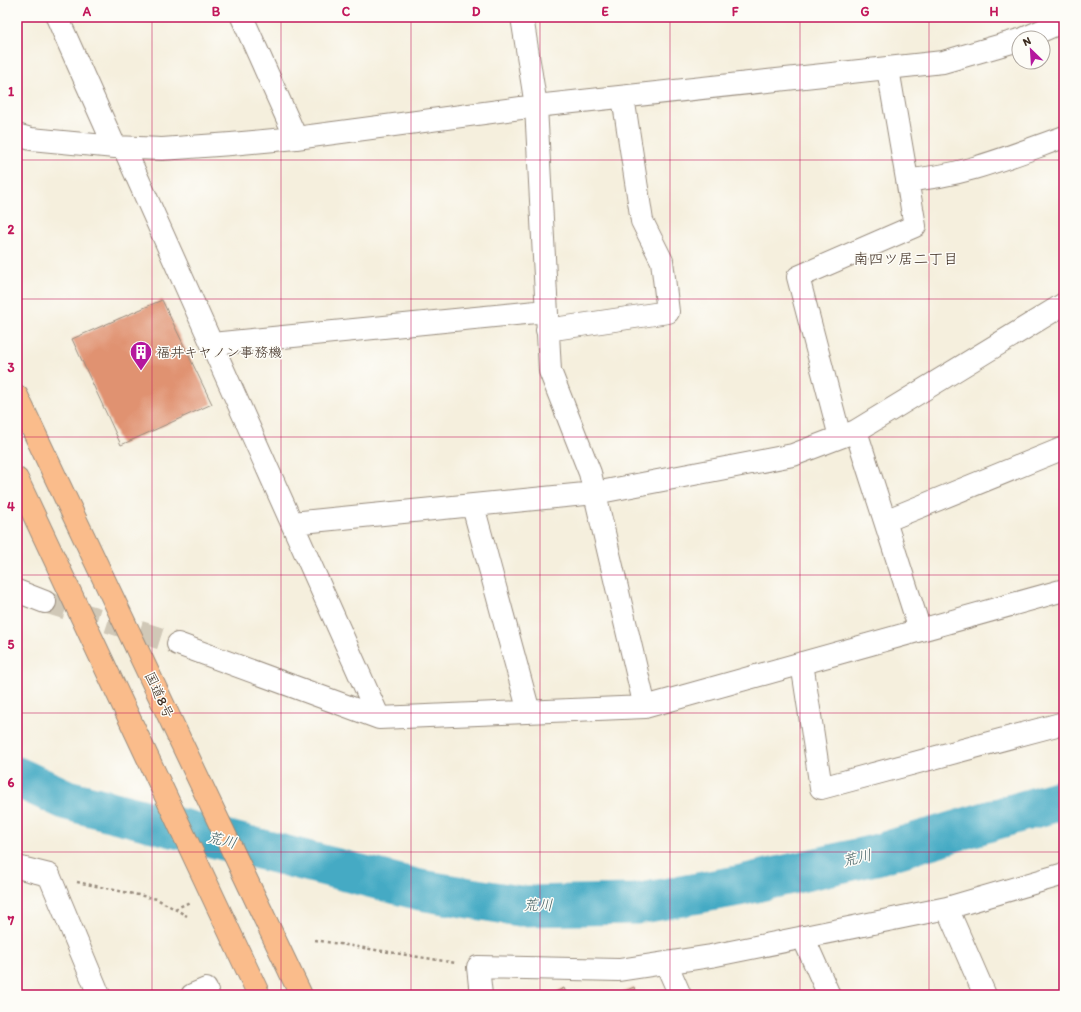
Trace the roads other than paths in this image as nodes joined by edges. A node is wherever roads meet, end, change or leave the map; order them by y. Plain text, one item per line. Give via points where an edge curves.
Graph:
1 (57, 17) edge
2 (242, 17) edge
3 (522, 17) edge
4 (1062, 28) edge
5 (1051, 31) edge
6 (1011, 42) edge
7 (888, 69) junction
8 (623, 97) junction
9 (536, 106) junction
10 (17, 135) edge
11 (1064, 137) edge
12 (296, 138) junction
13 (120, 147) junction
14 (907, 180) junction
15 (1064, 304) edge
16 (547, 320) junction
17 (212, 344) junction
18 (17, 396) edge
19 (848, 434) junction
20 (1064, 448) edge
21 (17, 479) edge
22 (595, 493) junction
23 (473, 506) junction
24 (885, 521) junction
25 (292, 523) junction
26 (18, 589) edge
27 (1064, 590) edge
28 (45, 602) tunnel mouth
29 (920, 630) junction
30 (178, 644) tunnel mouth
31 (802, 663) junction
32 (645, 707) junction
33 (529, 712) junction
34 (379, 718) junction
35 (1064, 723) edge
36 (17, 867) edge
37 (1064, 874) edge
38 (947, 908) junction
39 (804, 937) junction
40 (666, 963) junction
41 (100, 995) edge
42 (192, 995) edge
43 (208, 995) edge
44 (259, 995) edge
45 (301, 995) edge
46 (481, 995) edge
47 (680, 995) edge
48 (829, 995) edge
49 (985, 995) edge

1 - 13 street
2 - 12 street
3 - 9 street
4 - 5 street
6 - 7 street via 943,62
7 - 8 street
7 - 14 street
8 - 9 street
8 - 16 street via 642,221 662,261 668,312
9 - 12 street
9 - 16 street
10 - 13 street via 38,140
11 - 14 street via 976,168
12 - 13 street via 162,149
13 - 17 street
14 - 19 street via 915,226 798,277
15 - 19 street
16 - 17 street
16 - 22 street via 550,371 590,473
17 - 25 street
18 - 45 highway, 国道8号
19 - 22 street via 793,456
19 - 24 street
20 - 24 street
21 - 44 highway
22 - 23 street
22 - 32 street
23 - 25 street
23 - 33 street
24 - 29 street
25 - 34 street
26 - 28 street
27 - 29 street
29 - 31 street
30 - 34 street
31 - 32 street
31 - 35 street via 821,788
32 - 33 street
33 - 34 street
36 - 41 street via 49,875
37 - 38 street
38 - 39 street
38 - 49 street
39 - 40 street
39 - 48 street
40 - 46 street via 619,970 478,967
40 - 47 street
42 - 43 street via 206,989

